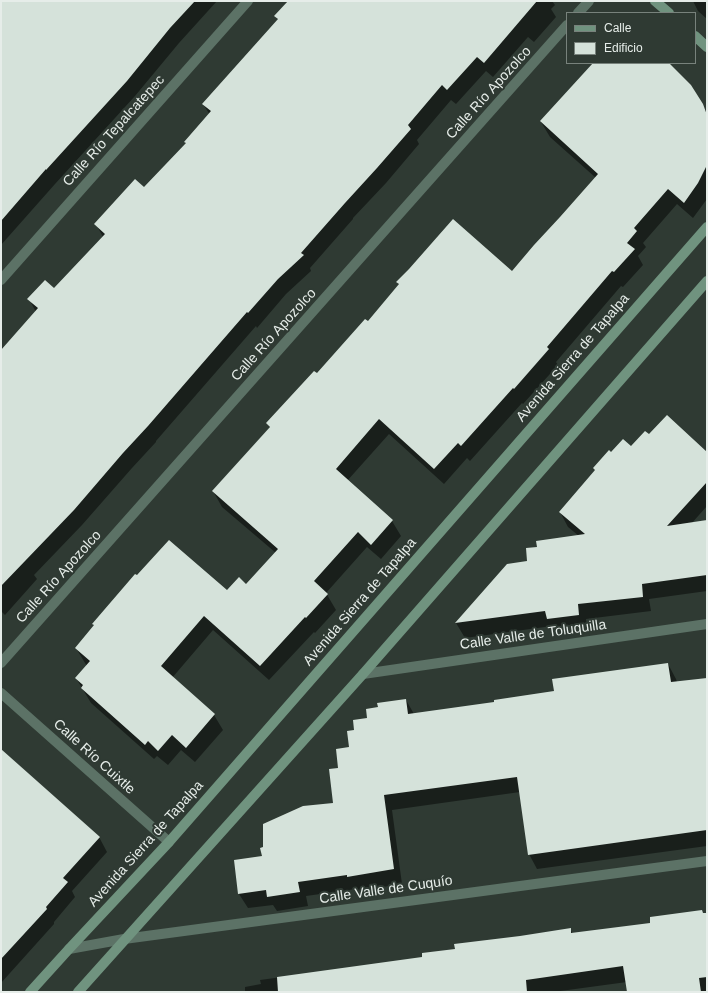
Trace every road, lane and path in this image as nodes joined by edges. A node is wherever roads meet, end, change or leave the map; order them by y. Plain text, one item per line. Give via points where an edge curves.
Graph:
1 (248, 1) edge
2 (589, 1) edge
3 (655, 1) edge
4 (579, 12) edge
5 (668, 12) edge
6 (566, 26) edge
7 (696, 37) edge
8 (706, 48) edge
9 (706, 226) edge
10 (1, 280) edge
11 (706, 282) edge
12 (707, 624) edge
13 (1, 663) edge
14 (363, 674) junction
15 (1, 693) edge
16 (169, 842) junction
17 (707, 861) edge
18 (124, 939) junction
19 (68, 949) junction
20 (30, 992) edge
21 (78, 992) edge

1 - 10 street, Calle Río Tepalcatepec
2 - 4 street
3 - 5 street
6 - 13 street, Calle Río Apozolco
7 - 8 street
9 - 16 street, Avenida Sierra de Tapalpa
11 - 14 street
12 - 14 street, Calle Valle de Toluquilla
14 - 18 street
15 - 16 street, Calle Río Cuixtle
16 - 19 street, Avenida Sierra de Tapalpa
17 - 18 street, Calle Valle de Cuquío
18 - 19 street, Calle Valle de Cuquío
18 - 21 street
19 - 20 street, Avenida Sierra de Tapalpa

